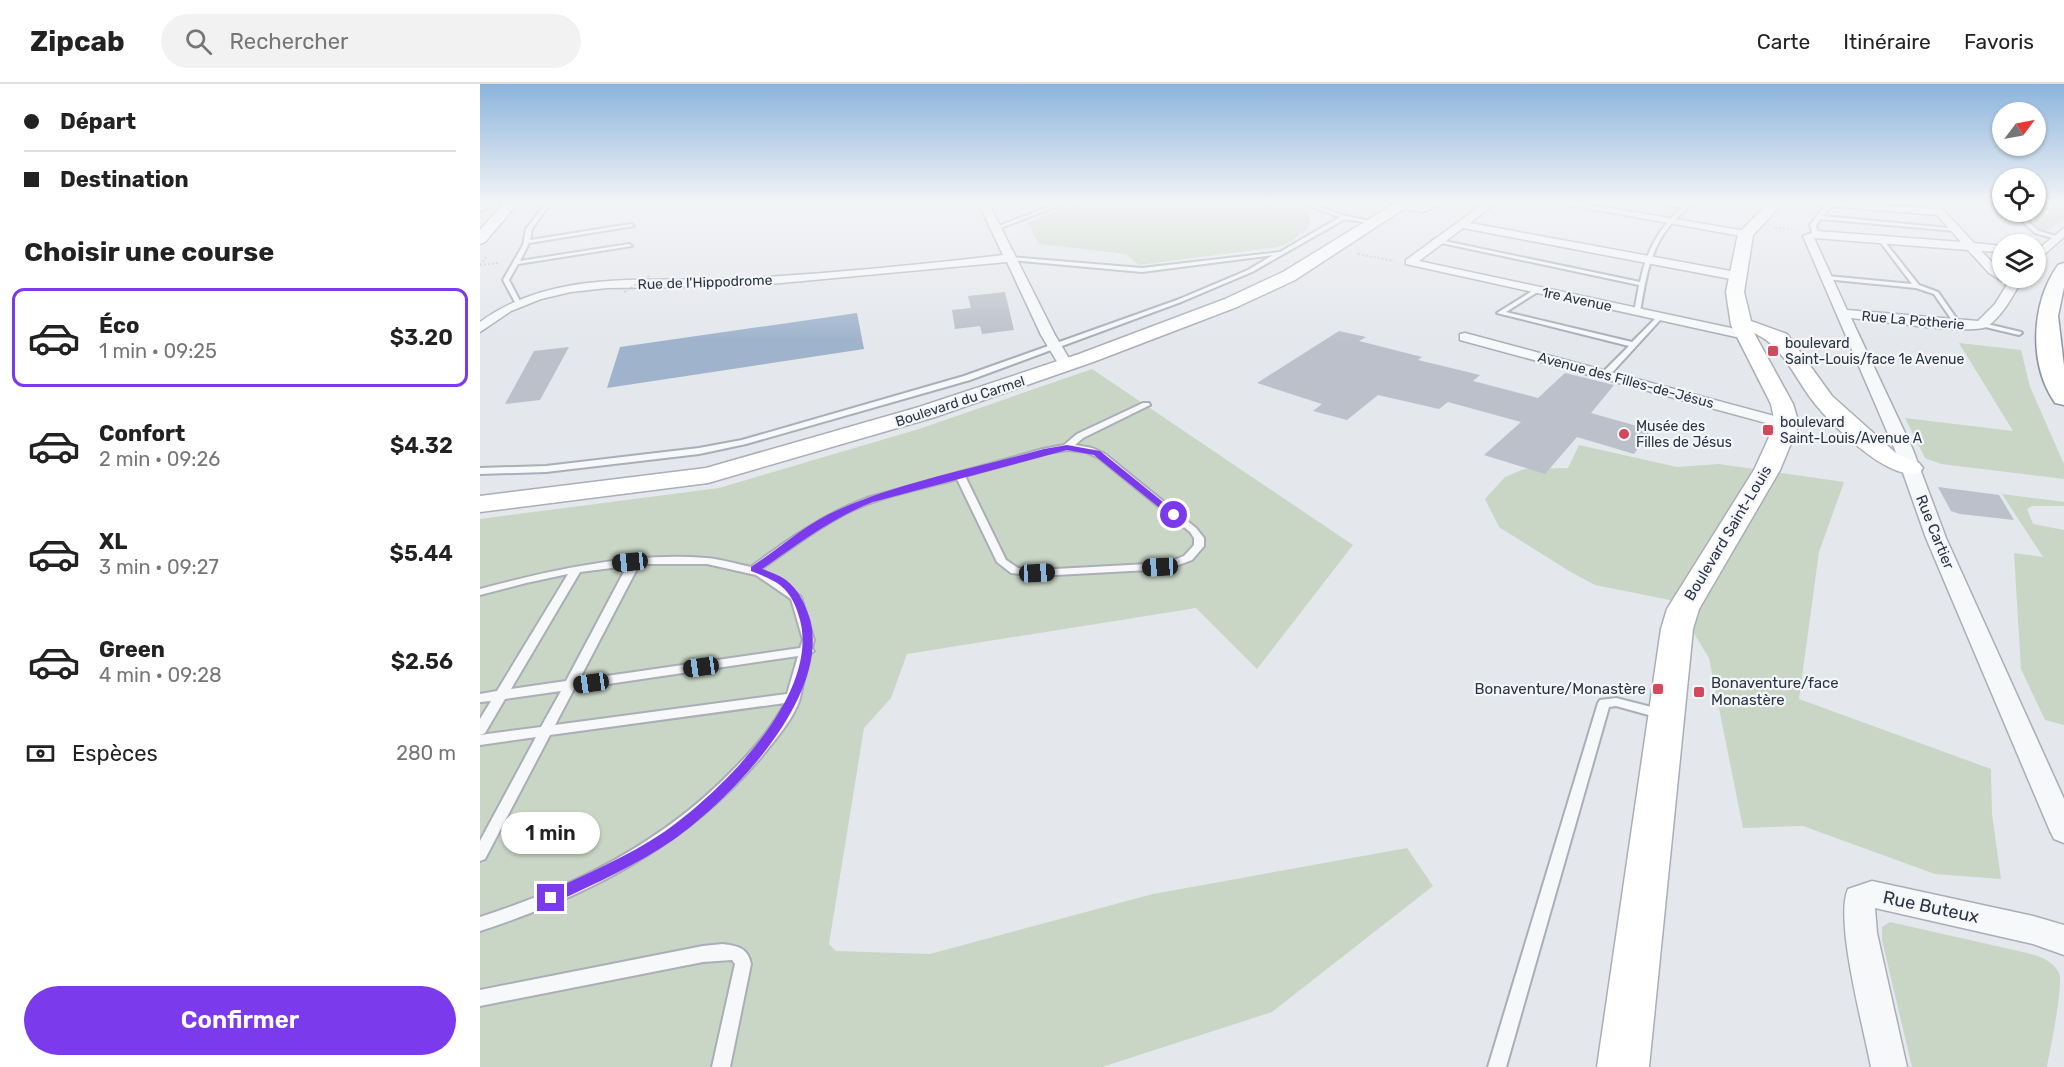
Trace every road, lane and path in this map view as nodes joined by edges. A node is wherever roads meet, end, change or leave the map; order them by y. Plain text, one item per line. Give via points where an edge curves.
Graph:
1 (524, 248) edge
2 (617, 248) edge
3 (1006, 248) edge
4 (1291, 248) edge
5 (1428, 248) edge
6 (1464, 248) edge
7 (1583, 248) edge
8 (1653, 248) edge
9 (1743, 248) edge
10 (1813, 248) edge
11 (1888, 248) edge
12 (1973, 248) edge
13 (1334, 249) joint
14 (1284, 252) junction
15 (1011, 258) junction
16 (1646, 260) junction
17 (1410, 262) junction
18 (516, 263) junction
19 (2064, 269) edge
20 (1992, 270) edge
21 (649, 276) dead end
22 (1736, 276) junction
23 (1827, 278) junction
24 (1642, 284) junction
25 (1917, 286) junction
26 (2006, 288) edge
27 (1536, 290) junction
28 (624, 292) dead end
29 (518, 303) junction
30 (1637, 312) junction
31 (1843, 313) junction
32 (1659, 318) junction
33 (1958, 325) junction
34 (1983, 325) junction
35 (480, 328) edge
36 (1743, 330) junction
37 (2019, 333) dead end
38 (1465, 337) dead end
39 (1635, 345) junction
40 (1054, 346) junction
41 (1066, 365) junction
42 (1605, 375) junction
43 (2064, 398) edge
44 (1146, 405) dead end
45 (1787, 424) junction
46 (1067, 447) junction
47 (1910, 468) junction
48 (480, 471) edge
49 (960, 475) junction
50 (480, 504) edge
51 (635, 562) junction
52 (577, 569) junction
53 (755, 569) junction
54 (480, 592) edge
55 (808, 651) junction
56 (569, 686) junction
57 (500, 696) junction
58 (794, 697) junction
59 (480, 698) edge
60 (1665, 715) junction
61 (480, 730) edge
62 (544, 730) junction
63 (480, 740) edge
64 (2064, 831) edge
65 (480, 855) edge
66 (480, 924) edge
67 (2064, 940) edge
68 (480, 998) edge
69 (721, 1067) edge
70 (1497, 1067) edge
71 (1623, 1067) edge
72 (1889, 1067) edge

1 - 18 lane
2 - 18 lane
3 - 15 street
4 - 14 lane
5 - 17 street
6 - 24 lane
7 - 16 street
8 - 16 lane
9 - 22 street
10 - 23 street, Rue Cartier
11 - 25 lane
12 - 20 street
13 - 17 path
13 - 41 street, Boulevard du Carmel via 1232,303
14 - 15 lane via 1142,270
14 - 40 lane via 1179,301
15 - 29 street, Rue de l'Hippodrome via 738,283 593,286
15 - 40 street
16 - 22 street
16 - 24 lane
17 - 27 street, 1re Avenue
18 - 29 lane via 506,280
19 - 43 highway via 2052,294 2047,325 2050,356
21 - 28 path, bridge
22 - 36 street via 1735,292
23 - 25 lane
23 - 31 street, Rue Cartier
24 - 30 lane
25 - 33 lane via 1936,292
26 - 34 street via 2000,306
27 - 30 street, 1re Avenue
27 - 39 lane via 1500,313
29 - 35 street, Rue de l'Hippodrome via 500,311
30 - 32 street, 1re Avenue
31 - 33 street, Rue La Potherie
31 - 47 street, Rue Cartier
32 - 36 street, 1re Avenue
32 - 39 lane
33 - 34 street, Rue La Potherie
34 - 37 lane
36 - 45 street via 1782,404
36 - 47 street via 1761,329 1780,338 1824,401 1888,459
38 - 42 street, Avenue des Filles-de-Jésus
39 - 42 lane
40 - 41 street
40 - 48 lane via 967,378 721,447 546,469
41 - 50 street, Boulevard du Carmel via 895,422 718,473
42 - 45 street, Avenue des Filles-de-Jésus
44 - 46 lane via 1080,436
45 - 60 street, Boulevard Saint-Louis via 1767,470 1683,609
46 - 49 lane
46 - 49 lane via 1102,456 1193,530 1199,538 1197,551 1182,562 1160,567 1016,571 1002,562
47 - 64 street, Rue Cartier via 1936,538
49 - 53 lane via 848,508
51 - 52 lane
51 - 53 lane via 707,561
51 - 56 lane
52 - 54 lane
52 - 57 lane
53 - 55 lane via 782,582 800,604 809,635
55 - 56 lane
55 - 58 lane
56 - 57 lane
56 - 62 lane
57 - 59 lane
57 - 61 lane
58 - 62 lane
58 - 66 lane via 779,724 734,778 670,835 582,885
60 - 70 lane via 1616,702 1604,703
60 - 71 street, Boulevard Saint-Louis
62 - 63 lane
62 - 65 lane
67 - 72 street, Rue Buteux via 1891,897 1872,894 1859,899 1861,933
68 - 69 lane via 703,954 735,953 743,964

